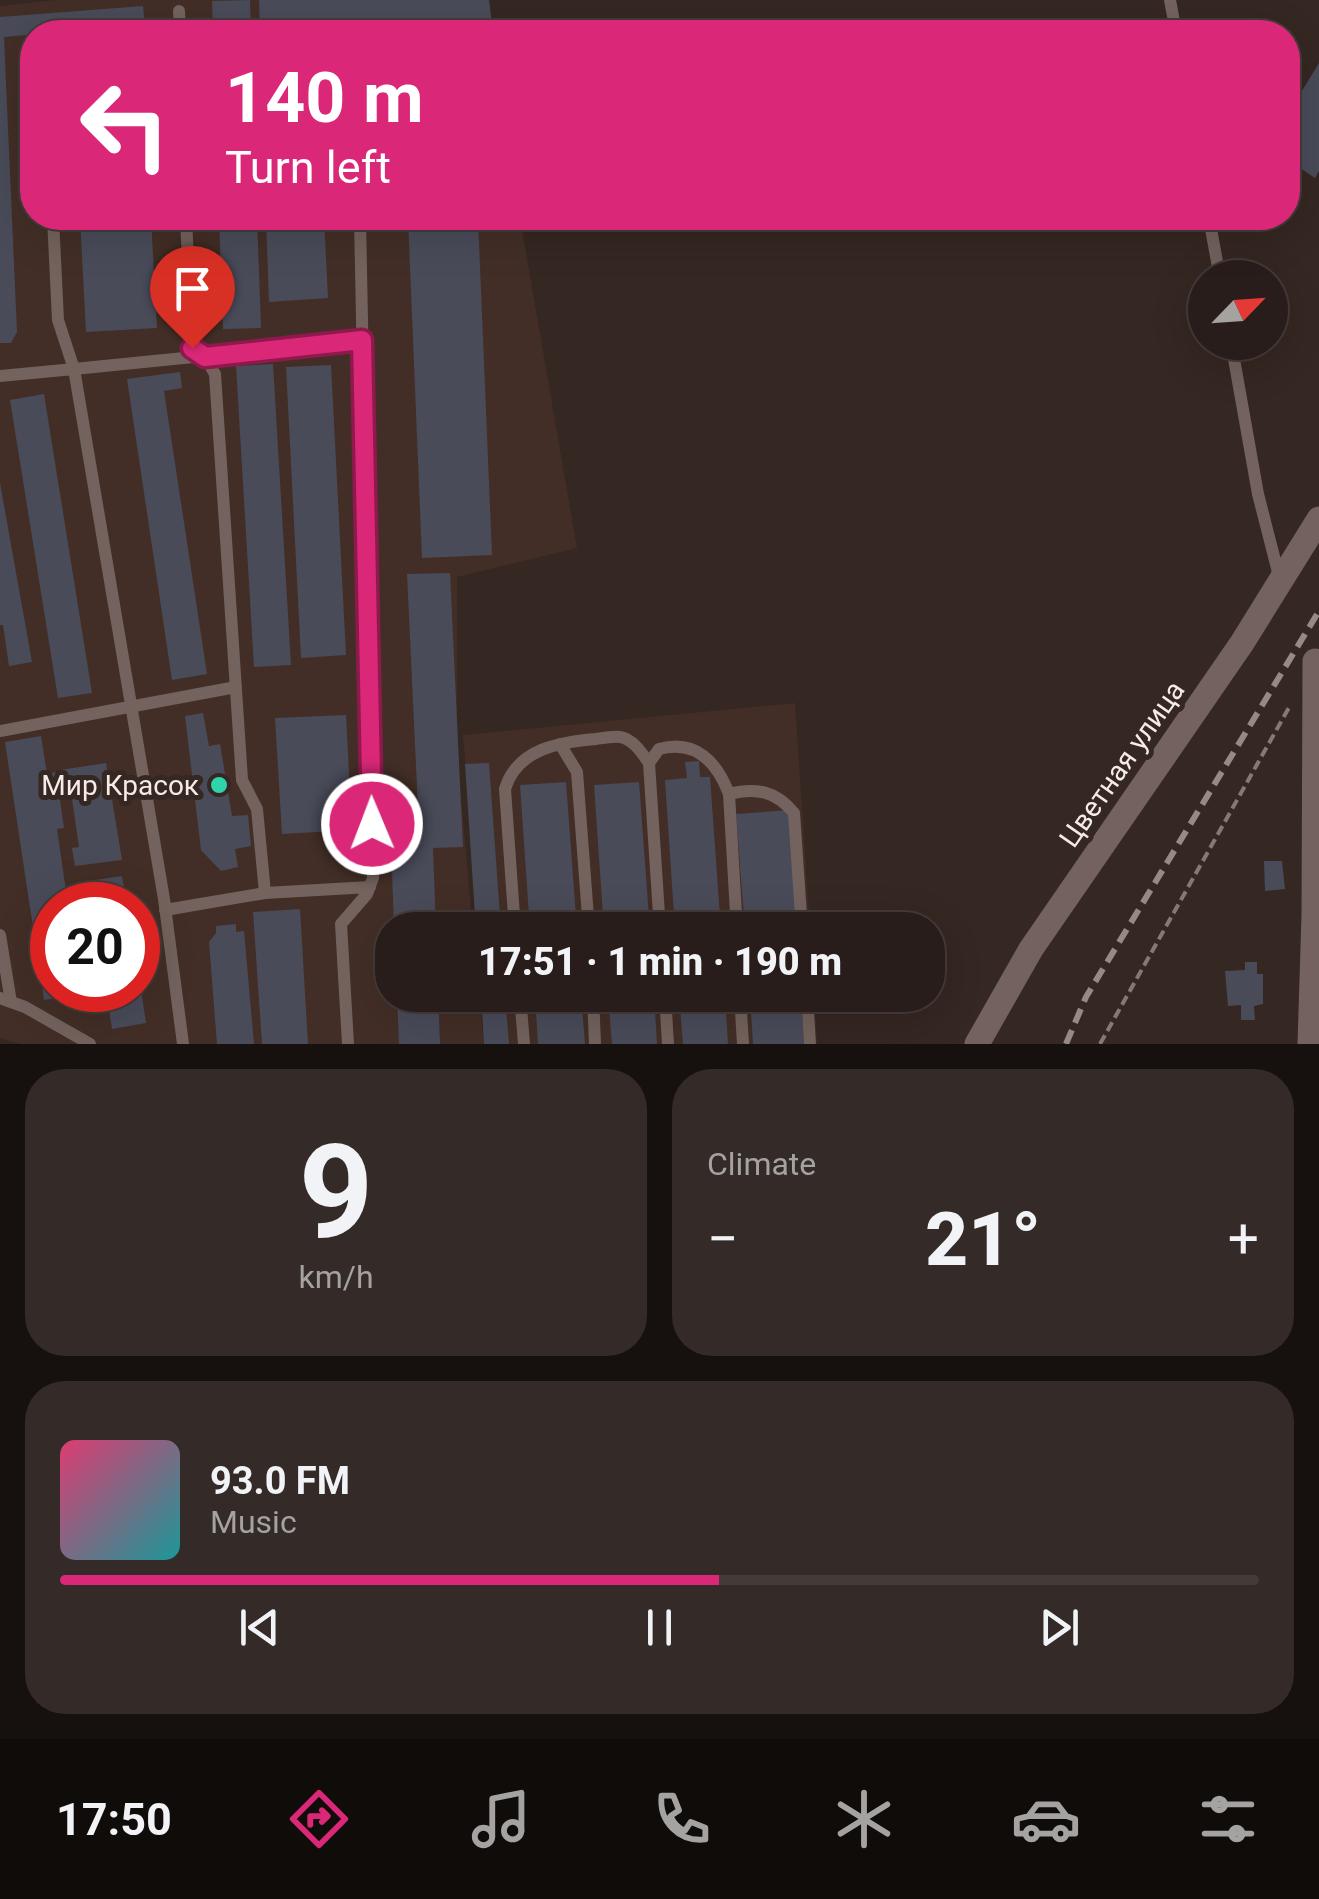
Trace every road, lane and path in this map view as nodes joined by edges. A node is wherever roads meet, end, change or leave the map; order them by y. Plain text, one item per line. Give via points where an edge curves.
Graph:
1 (179, 10) dead end
2 (179, 20) edge
3 (54, 230) edge
4 (187, 230) edge
5 (360, 230) edge
6 (1211, 230) edge
7 (1217, 260) edge
8 (362, 340) junction
9 (205, 357) junction
10 (1234, 360) edge
11 (74, 369) junction
12 (0, 376) edge
13 (1319, 519) edge
14 (1280, 580) junction
15 (1317, 656) edge
16 (236, 688) junction
17 (1296, 694) dead end
18 (131, 707) junction
19 (0, 731) edge
20 (560, 744) junction
21 (650, 763) junction
22 (729, 794) junction
23 (370, 887) junction
24 (266, 892) junction
25 (165, 910) junction
26 (514, 912) edge
27 (588, 912) edge
28 (659, 912) edge
29 (735, 912) edge
30 (801, 912) edge
31 (1316, 915) edge
32 (0, 935) edge
33 (5, 1000) edge
34 (521, 1012) edge
35 (593, 1012) edge
36 (666, 1012) edge
37 (741, 1012) edge
38 (807, 1012) edge
39 (90, 1044) edge
40 (183, 1044) edge
41 (348, 1044) edge
42 (524, 1044) edge
43 (596, 1044) edge
44 (668, 1044) edge
45 (743, 1044) edge
46 (810, 1044) edge
47 (978, 1044) edge
48 (1100, 1044) edge
49 (1310, 1044) edge

1 - 2 lane
3 - 11 lane via 58,320
4 - 9 lane via 192,348
5 - 8 lane
6 - 7 lane
8 - 9 lane
8 - 23 lane
9 - 11 lane
9 - 16 lane via 215,374
10 - 14 lane
11 - 12 lane
11 - 18 lane
13 - 14 street, Цветная улица
14 - 47 street, Цветная улица via 1031,948
15 - 31 street
16 - 18 lane
16 - 24 lane via 242,780 257,809
17 - 48 path
18 - 19 lane
18 - 25 lane
20 - 21 lane via 622,737
20 - 26 lane via 541,748 510,773 505,789
20 - 27 lane via 572,758 579,785
21 - 22 lane via 659,749 696,750 711,760
21 - 28 lane
22 - 29 lane
22 - 30 lane via 758,790 783,799 794,813
23 - 24 lane
23 - 41 lane via 341,924
24 - 25 lane
25 - 40 lane
31 - 49 street
32 - 33 lane
33 - 39 lane
34 - 42 lane
35 - 43 lane
36 - 44 lane
37 - 45 lane
38 - 46 lane

